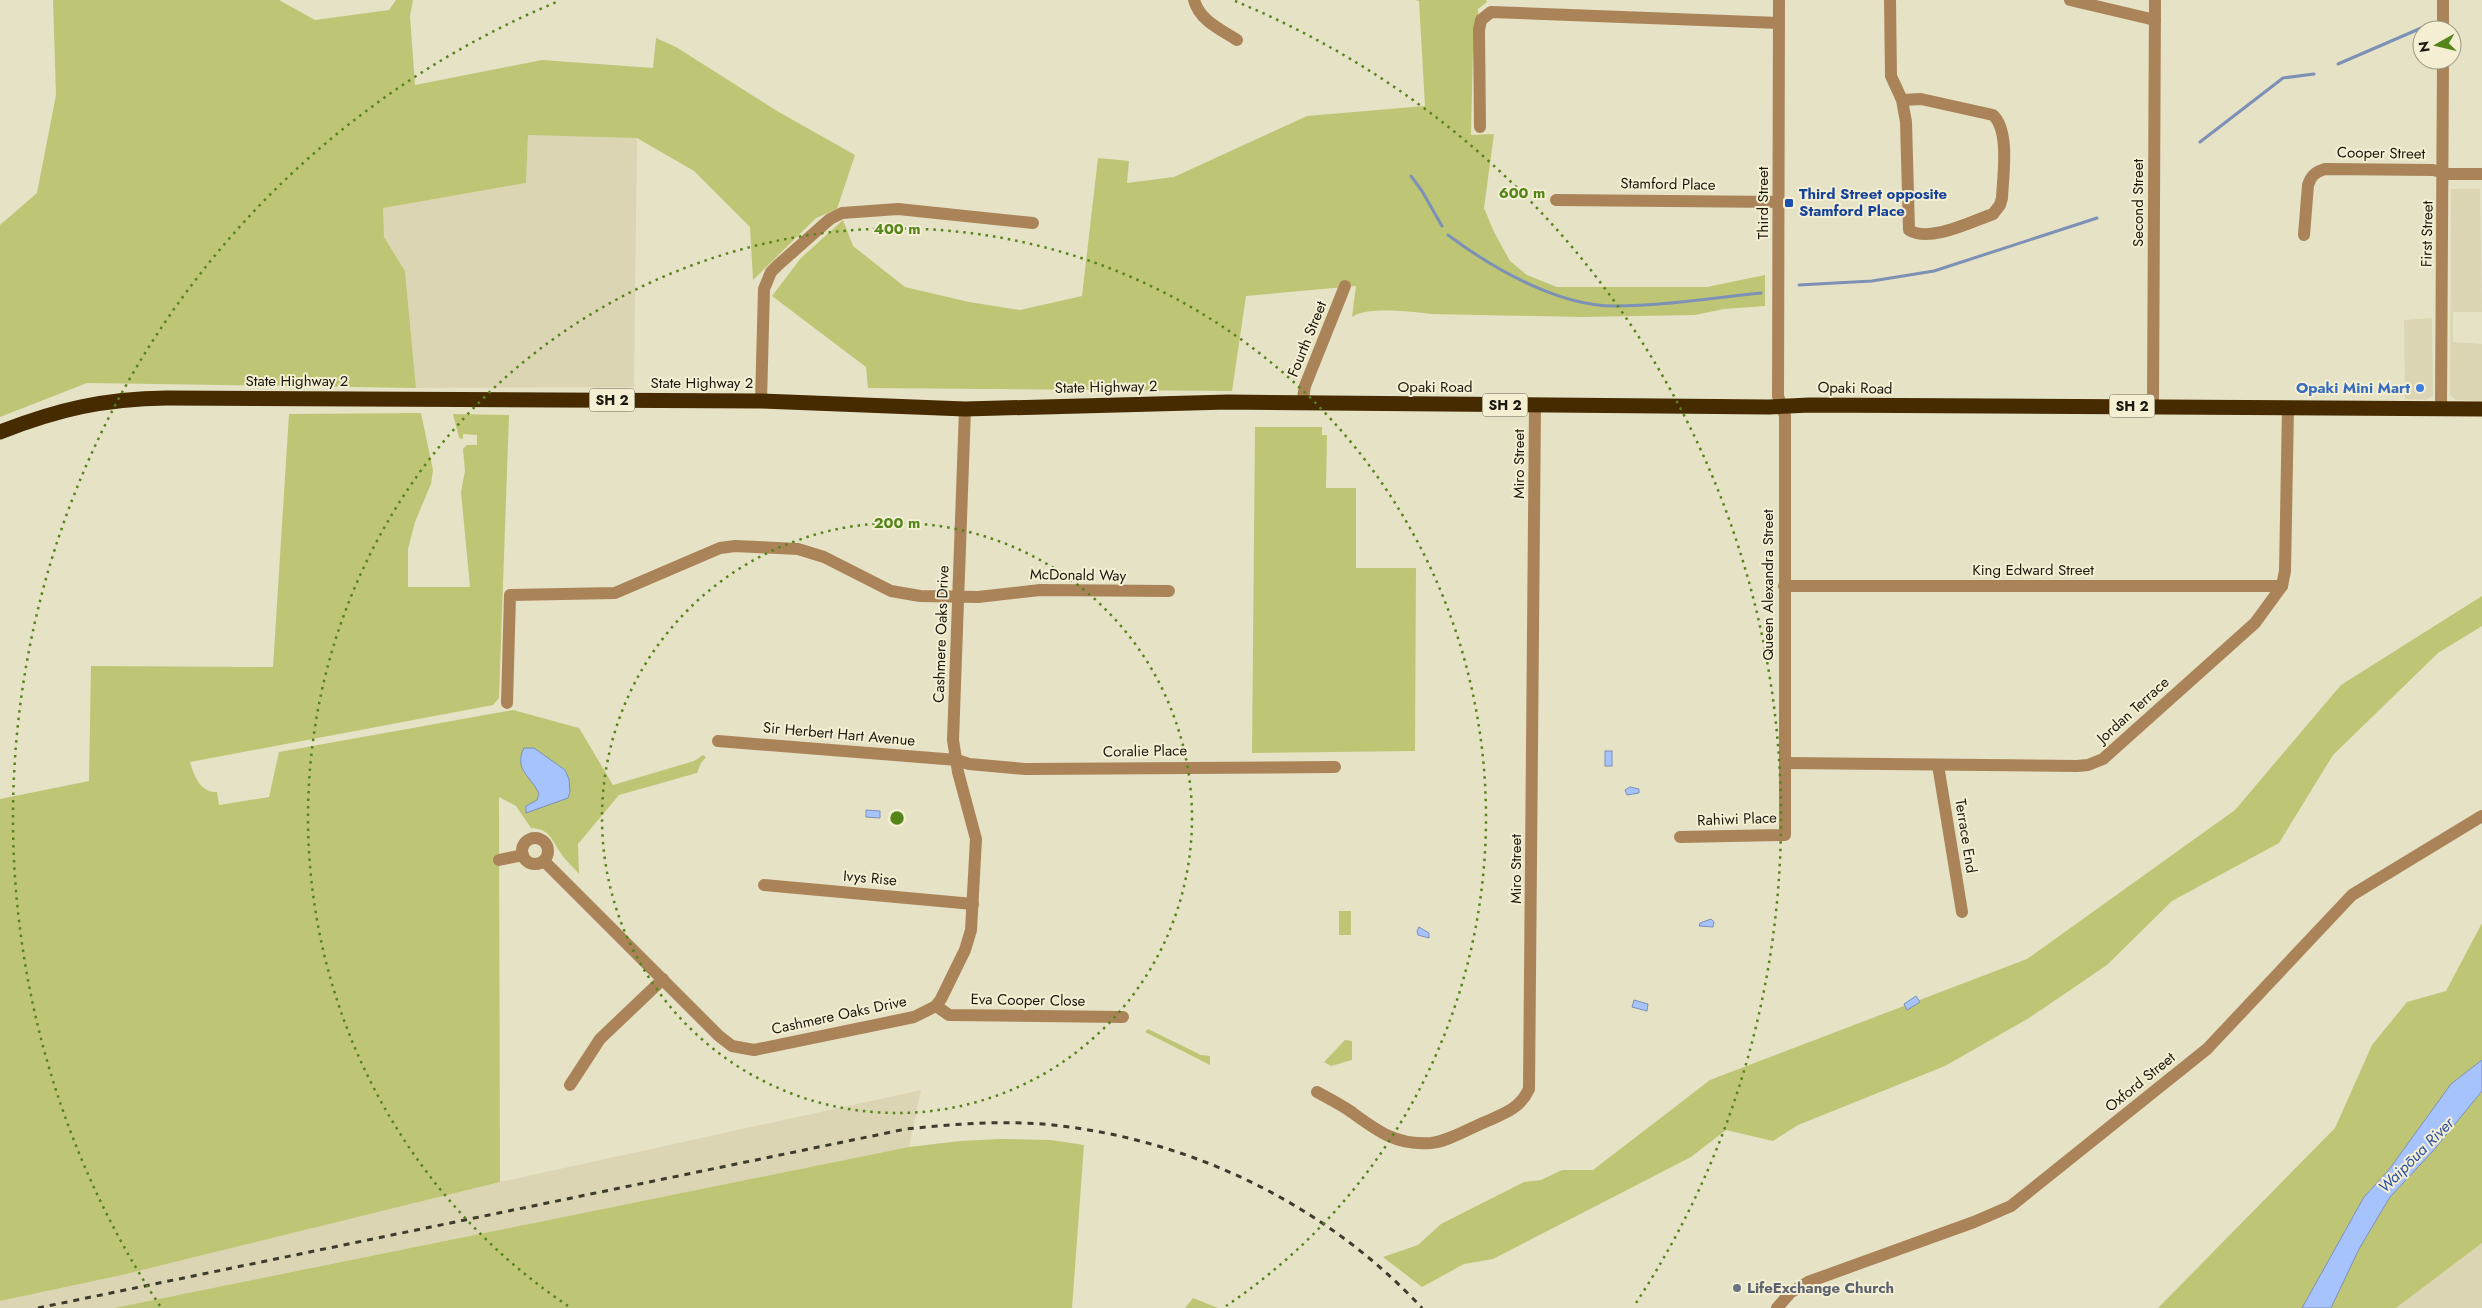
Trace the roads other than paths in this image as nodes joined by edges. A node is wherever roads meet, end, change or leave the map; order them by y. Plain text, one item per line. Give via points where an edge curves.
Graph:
1 (1194, 0) edge
2 (1779, 0) edge
3 (1890, 0) edge
4 (2070, 0) edge
5 (2155, 0) edge
6 (2443, 0) edge
7 (2155, 20) junction
8 (2443, 20) edge
9 (1778, 23) junction
10 (1237, 40) dead end
11 (2443, 70) edge
12 (1902, 100) junction
13 (1480, 127) dead end
14 (2444, 172) junction
15 (2482, 174) edge
16 (1556, 200) dead end
17 (1780, 202) junction
18 (1032, 223) dead end
19 (2304, 235) dead end
20 (1345, 286) dead end
21 (761, 401) junction
22 (1228, 402) joint
23 (1302, 404) junction
24 (1535, 405) junction
25 (1782, 406) junction
26 (2154, 406) junction
27 (965, 408) junction
28 (2288, 408) junction
29 (2441, 408) junction
30 (2482, 409) edge
31 (0, 432) edge
32 (1784, 586) junction
33 (2282, 586) junction
34 (1169, 591) dead end
35 (958, 598) junction
36 (507, 703) dead end
37 (718, 741) dead end
38 (957, 760) junction
39 (1786, 763) junction
40 (1938, 765) junction
41 (1335, 767) dead end
42 (2482, 816) edge
43 (1680, 837) dead end
44 (523, 855) junction
45 (499, 860) dead end
46 (544, 861) junction
47 (764, 885) dead end
48 (973, 904) junction
49 (1962, 912) dead end
50 (663, 979) junction
51 (936, 1006) junction
52 (1124, 1017) dead end
53 (570, 1085) dead end
54 (1317, 1092) dead end
55 (1777, 1308) edge

1 - 10 street via 1205,20
2 - 9 street, Third Street
3 - 12 street via 1891,76
4 - 7 street
5 - 7 street, Second Street
6 - 8 street
7 - 26 street, Second Street
9 - 13 street via 1495,12 1484,16 1479,30
9 - 17 street, Third Street
11 - 14 street, First Street
12 - 12 street via 1921,98 1993,115 1998,120 2003,143 2002,198 1993,214 1930,236 1918,236 1909,230 1906,122
14 - 15 street, Cooper Street
14 - 19 street, Cooper Street via 2318,171 2308,185
14 - 29 street, First Street
16 - 17 street, Stamford Place
17 - 25 street, Third Street via 1778,396
18 - 21 street via 898,209 842,213 830,219 778,265 766,281
20 - 23 street, Fourth Street via 1305,386
21 - 27 highway, State Highway 2 / SH 2
21 - 31 highway, State Highway 2 / SH 2 via 140,399 83,405
22 - 23 highway, Opaki Road / SH 2
22 - 27 highway, State Highway 2 / SH 2
23 - 24 highway, Opaki Road / SH 2
24 - 25 highway, Opaki Road / SH 2
24 - 54 street, Miro Street via 1530,1089 1514,1109 1431,1142 1415,1142 1379,1132
25 - 26 highway, Opaki Road / SH 2
25 - 32 street, Queen Alexandra Street via 1785,416
26 - 28 highway, Opaki Road / SH 2
27 - 35 street, Cashmere Oaks Drive
28 - 29 highway, Opaki Road / SH 2
28 - 33 street, Jordan Terrace
29 - 30 highway, Opaki Road / SH 2
32 - 33 street, King Edward Street
32 - 39 street, Queen Alexandra Street
33 - 40 street, Jordan Terrace via 2255,623 2103,759 2077,766
34 - 35 street, McDonald Way via 1034,590
35 - 36 street, McDonald Way via 897,593 811,552 767,547 720,548 615,593 510,595
35 - 38 street, Cashmere Oaks Drive via 954,740
37 - 38 street, Sir Herbert Hart Avenue
38 - 41 street, Coralie Place via 1025,769
38 - 48 street, Cashmere Oaks Drive via 976,839
39 - 40 street, Jordan Terrace
39 - 43 street, Rahiwi Place via 1785,835
40 - 49 street, Terrace End
42 - 55 street, Oxford Street via 2352,895 2207,1049 2011,1206 1808,1282 1790,1293
44 - 45 street, Cashmere Oaks Drive
44 - 46 street, Cashmere Oaks Drive via 532,864
44 - 46 street via 525,843 537,839 544,842 548,850
46 - 50 street, Cashmere Oaks Drive
47 - 48 street, Ivys Rise
48 - 51 street, Cashmere Oaks Drive via 969,940
50 - 51 street, Cashmere Oaks Drive via 719,1036 732,1046 743,1049 754,1050 914,1017
50 - 53 street via 600,1039
51 - 52 street, Eva Cooper Close via 949,1015

